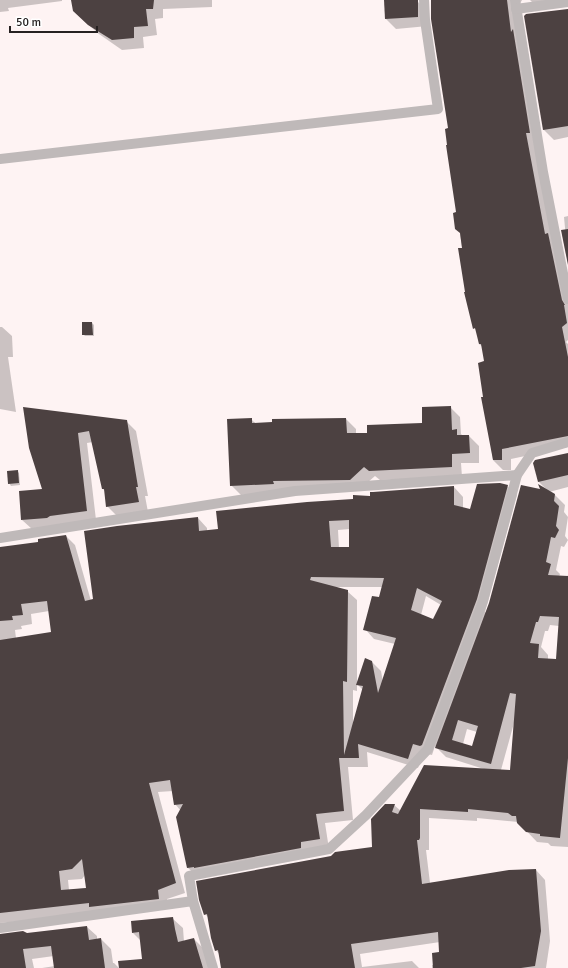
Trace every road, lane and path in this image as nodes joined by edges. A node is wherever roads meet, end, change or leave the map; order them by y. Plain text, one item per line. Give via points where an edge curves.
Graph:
1 (424, 0) edge
2 (568, 2) edge
3 (516, 4) edge
4 (0, 159) edge
5 (568, 299) edge
6 (568, 442) edge
7 (516, 475) junction
8 (0, 538) edge
9 (193, 901) junction
10 (0, 928) edge
11 (213, 968) edge

1 - 4 street via 438,109
2 - 3 street
3 - 5 street via 542,172
6 - 7 street via 532,453
7 - 8 street via 295,491
7 - 9 street via 483,601 428,748 366,815 329,849 189,876
9 - 10 street
9 - 11 street

